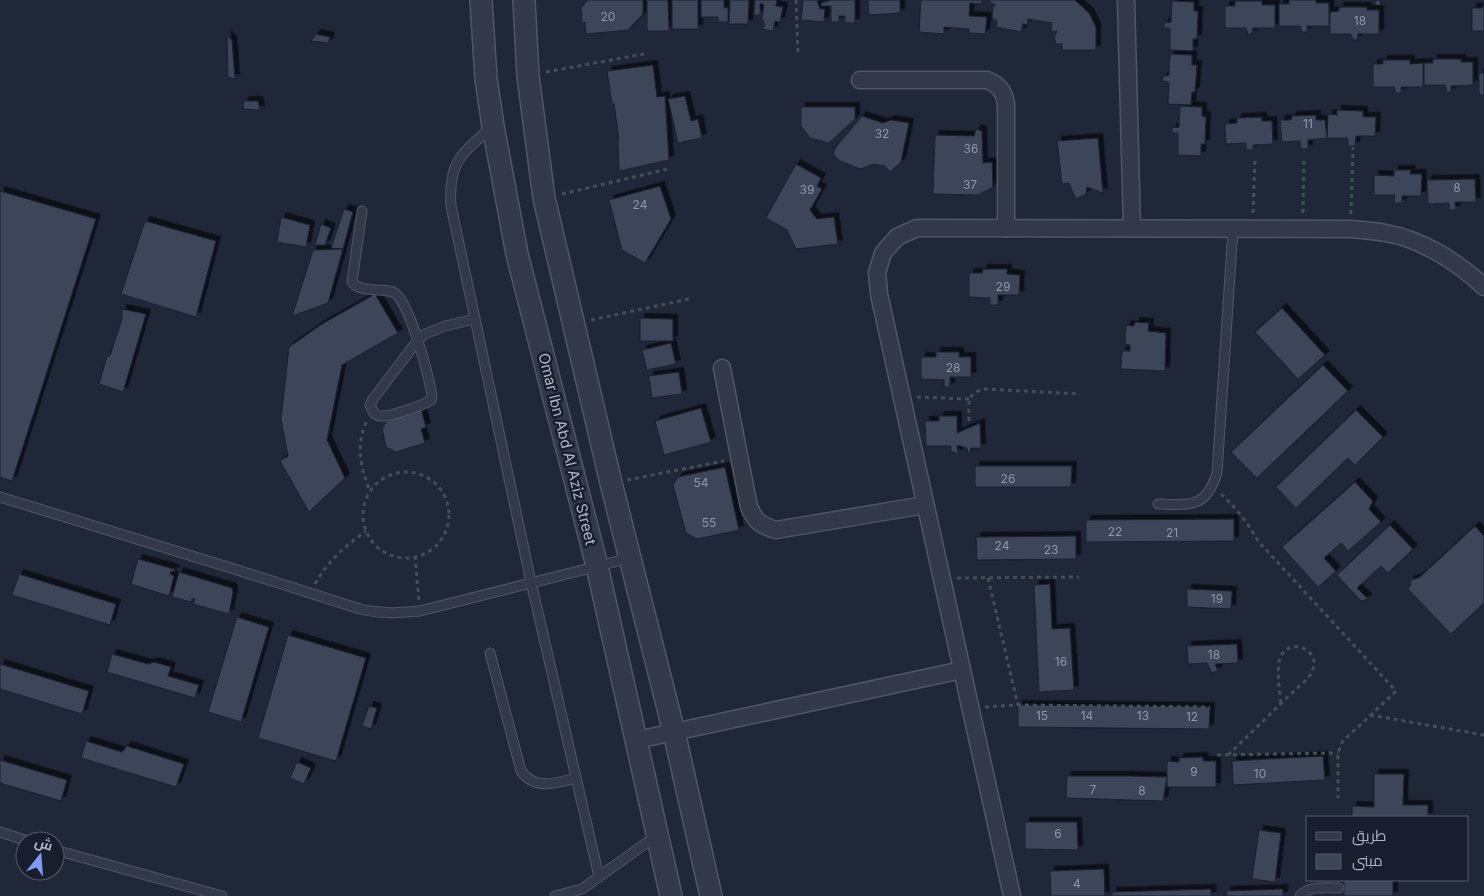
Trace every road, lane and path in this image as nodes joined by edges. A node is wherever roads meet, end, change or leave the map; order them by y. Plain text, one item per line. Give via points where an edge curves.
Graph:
1 (481, 0) edge
2 (524, 0) edge
3 (796, 0) edge
4 (1126, 0) edge
5 (1378, 0) edge
6 (1378, 5) dead end
7 (644, 54) dead end
8 (798, 55) dead end
9 (528, 76) junction
10 (860, 80) dead end
11 (493, 126) junction
12 (1353, 147) dead end
13 (1255, 157) dead end
14 (1304, 159) dead end
15 (668, 169) dead end
16 (544, 198) junction
17 (362, 211) dead end
18 (1006, 228) junction
19 (1132, 228) junction
20 (1233, 229) junction
21 (1253, 229) junction
22 (1302, 229) junction
23 (1351, 229) junction
24 (1484, 287) edge
25 (689, 299) dead end
26 (475, 319) junction
27 (574, 324) junction
28 (418, 340) junction
29 (722, 368) dead end
30 (1080, 394) dead end
31 (902, 396) junction
32 (969, 399) junction
33 (371, 409) junction
34 (969, 421) dead end
35 (740, 458) junction
36 (611, 483) junction
37 (1212, 488) junction
38 (370, 491) junction
39 (0, 497) edge
40 (1158, 504) dead end
41 (925, 505) junction
42 (366, 531) junction
43 (415, 556) junction
44 (630, 558) junction
45 (597, 566) junction
46 (1079, 577) dead end
47 (942, 578) junction
48 (988, 578) junction
49 (531, 582) junction
50 (310, 594) junction
51 (420, 611) junction
52 (490, 653) dead end
53 (962, 670) junction
54 (1281, 704) junction
55 (1018, 705) junction
56 (1210, 707) dead end
57 (970, 708) junction
58 (1370, 715) junction
59 (674, 732) junction
60 (1484, 735) edge
61 (637, 740) junction
62 (1338, 754) junction
63 (1216, 755) dead end
64 (1228, 755) junction
65 (576, 778) junction
66 (1338, 798) dead end
67 (0, 832) edge
68 (658, 834) junction
69 (15, 837) edge
70 (65, 853) edge
71 (599, 877) junction
72 (1339, 888) dead end
73 (222, 896) edge
74 (555, 896) edge
75 (671, 896) edge
76 (711, 896) edge
77 (1012, 896) edge
78 (1300, 896) edge

1 - 11 street, Omar Ibn Abd Al Aziz Street via 486,79
2 - 9 street
3 - 8 path
4 - 19 street
5 - 6 path
7 - 9 path
9 - 16 street
10 - 18 street via 987,80 997,84 1004,93 1006,104
11 - 26 lane via 458,160 450,187 451,206
11 - 45 street, Omar Ibn Abd Al Aziz Street via 517,254
12 - 23 path
13 - 21 path
14 - 22 path
15 - 16 path
16 - 27 street
17 - 28 lane via 352,282 358,287 399,296
18 - 19 street
18 - 31 street via 917,228 897,237 883,253 877,273 879,294
19 - 20 street
20 - 21 street
20 - 37 lane via 1217,473
21 - 22 street
22 - 23 street
23 - 24 street via 1387,233 1422,244 1454,262
25 - 27 path
26 - 28 lane via 436,329
26 - 49 lane
27 - 36 street
28 - 33 lane via 376,394
28 - 33 lane via 431,400 384,416
29 - 35 street
30 - 32 path via 984,389 974,392
31 - 32 path
31 - 41 street
32 - 34 path
33 - 38 path via 359,444 363,474
35 - 36 path
35 - 41 street via 754,518 776,530
36 - 44 street
37 - 40 lane via 1190,505
37 - 58 path via 1230,503 1258,540 1396,692
38 - 42 path via 363,511
38 - 43 path via 385,477 405,472 425,477 441,490 448,510 446,530 434,547
39 - 50 lane
41 - 47 street
42 - 43 path via 386,553
42 - 50 path via 333,558
43 - 51 path
44 - 45 lane
44 - 59 street
45 - 49 lane
45 - 61 street, Omar Ibn Abd Al Aziz Street
46 - 48 path
47 - 48 path
47 - 53 street
48 - 55 path
49 - 51 lane
49 - 65 lane
50 - 51 lane via 378,613
52 - 65 lane via 525,777 539,785
53 - 57 street
53 - 59 street
54 - 54 path via 1312,672 1313,656 1301,646 1293,646 1281,656
54 - 64 path
55 - 56 path
55 - 57 path
57 - 77 street
58 - 60 path
58 - 62 path via 1342,742
59 - 61 street
59 - 76 street
61 - 68 street, Omar Ibn Abd Al Aziz Street
62 - 64 path
62 - 66 path
63 - 64 path
65 - 71 lane
67 - 69 lane
68 - 71 lane
68 - 75 street, Omar Ibn Abd Al Aziz Street
70 - 73 lane
71 - 74 lane via 582,889
72 - 78 lane via 1316,888

